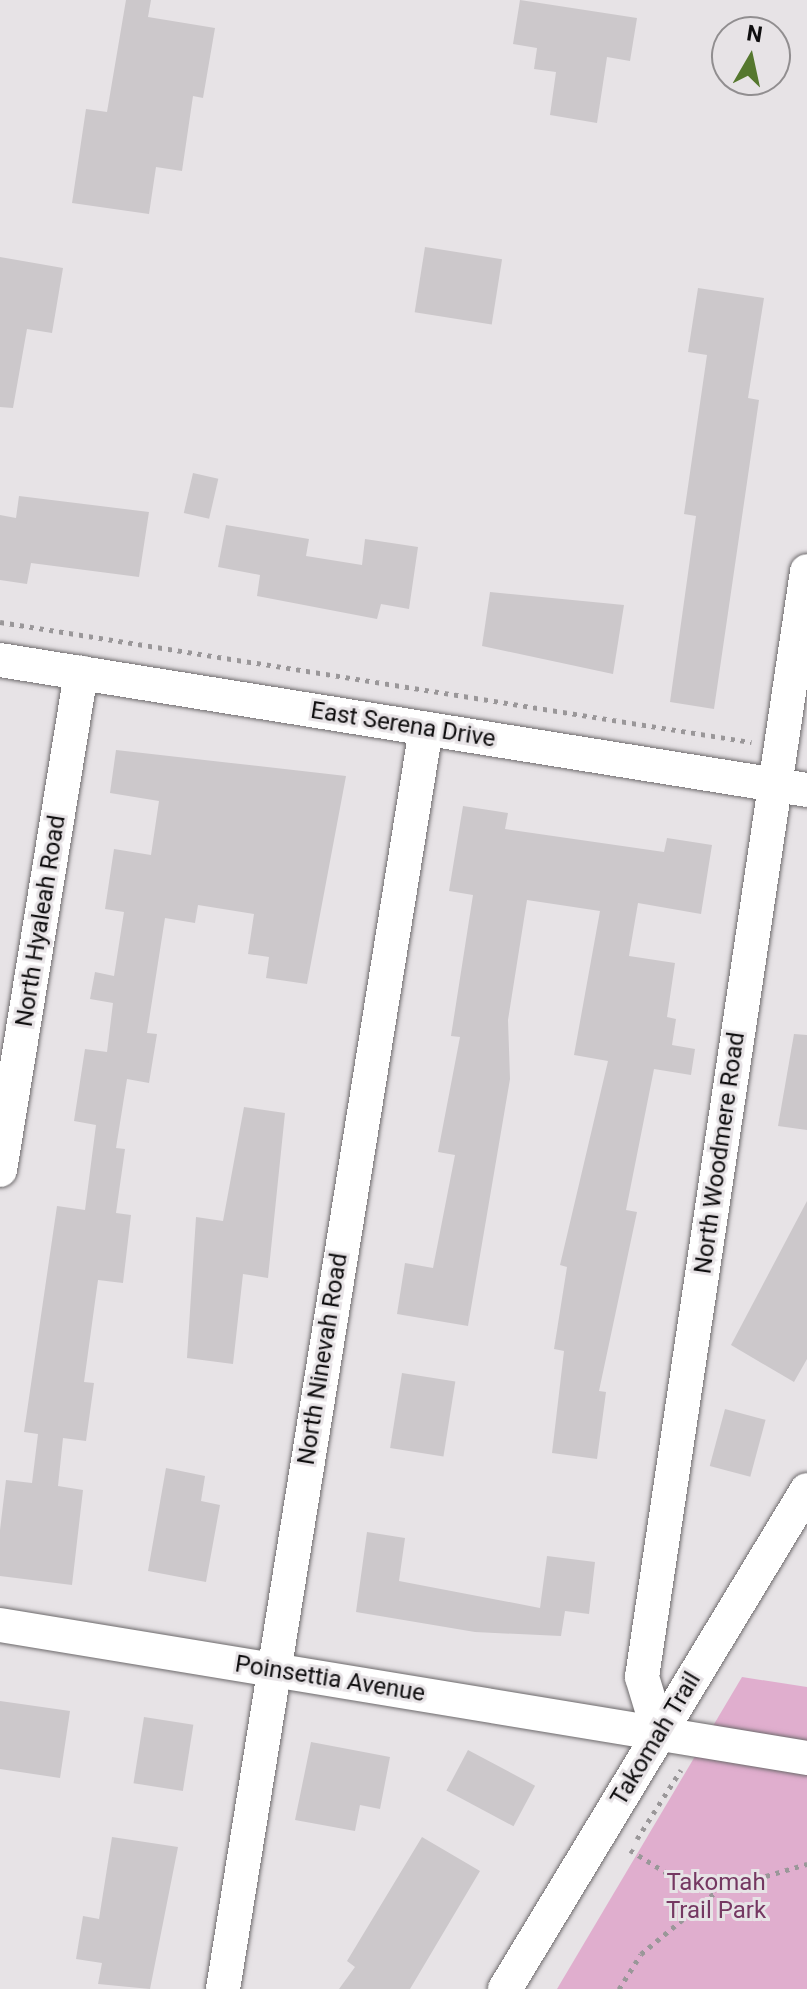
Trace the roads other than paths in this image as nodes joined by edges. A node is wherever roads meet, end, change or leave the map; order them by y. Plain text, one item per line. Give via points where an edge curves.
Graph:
1 (807, 571) edge
2 (0, 660) edge
3 (81, 673) junction
4 (426, 729) junction
5 (791, 788) edge
6 (0, 1170) edge
7 (807, 1490) edge
8 (0, 1625) edge
9 (273, 1670) junction
10 (659, 1733) junction
11 (807, 1758) edge
12 (223, 1989) edge
13 (505, 1989) edge

1 - 5 street, North Woodmere Road
2 - 3 street, East Serena Drive
3 - 4 street, East Serena Drive
3 - 6 street, North Hyaleah Road
4 - 5 street, East Serena Drive
4 - 9 street, North Ninevah Road
5 - 10 street, North Woodmere Road via 642,1677
7 - 10 street, Takomah Trail
8 - 9 street, Poinsettia Avenue
9 - 10 street, Poinsettia Avenue
9 - 12 street, North Ninevah Road
10 - 11 street, Poinsettia Avenue
10 - 13 street, Takomah Trail

